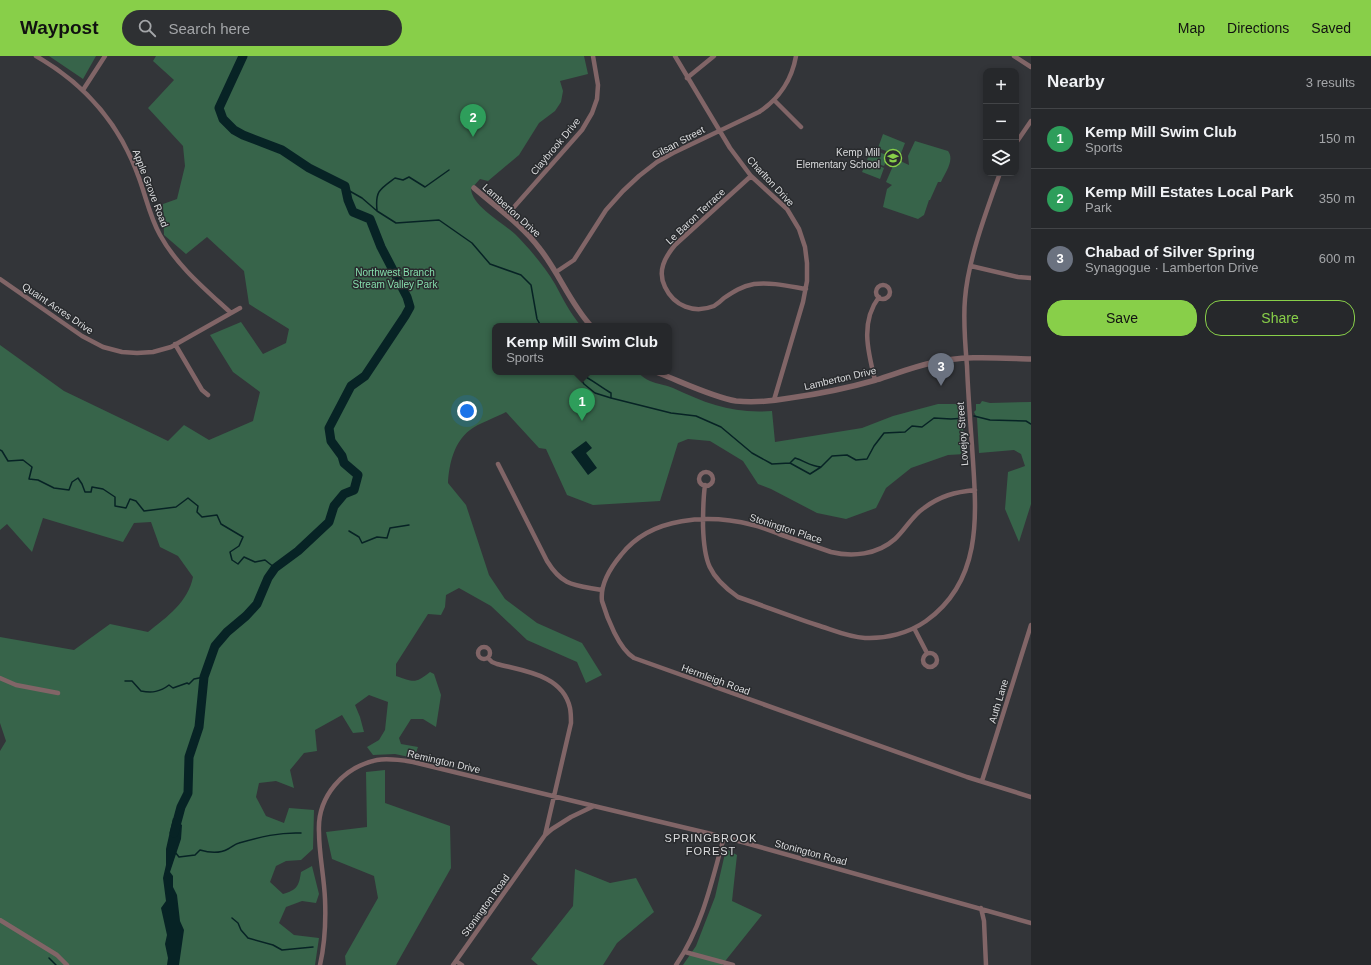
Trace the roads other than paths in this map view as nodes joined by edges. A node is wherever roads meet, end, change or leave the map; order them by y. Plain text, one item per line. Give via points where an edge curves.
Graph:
1 (36, 56) edge
2 (105, 56) edge
3 (593, 56) edge
4 (675, 56) edge
5 (714, 56) edge
6 (796, 56) edge
7 (1014, 56) edge
8 (1031, 67) edge
9 (687, 78) junction
10 (83, 90) junction
11 (774, 100) junction
12 (1031, 121) edge
13 (801, 127) dead end
14 (719, 131) junction
15 (1018, 140) edge
16 (751, 176) junction
17 (999, 176) edge
18 (474, 188) dead end
19 (507, 215) junction
20 (971, 266) junction
21 (556, 272) junction
22 (1031, 278) edge
23 (0, 279) edge
24 (806, 289) junction
25 (879, 297) dead end
26 (240, 308) dead end
27 (231, 313) junction
28 (589, 323) edge
29 (175, 344) junction
30 (966, 358) junction
31 (1031, 359) edge
32 (664, 375) edge
33 (875, 380) junction
34 (208, 395) dead end
35 (774, 400) junction
36 (498, 464) dead end
37 (705, 486) dead end
38 (975, 490) junction
39 (703, 520) junction
40 (602, 590) junction
41 (1031, 625) edge
42 (914, 628) junction
43 (927, 653) dead end
44 (488, 658) dead end
45 (0, 678) edge
46 (58, 693) dead end
47 (982, 781) junction
48 (555, 796) junction
49 (1031, 797) edge
50 (594, 806) junction
51 (545, 835) junction
52 (724, 837) junction
53 (981, 908) junction
54 (0, 920) edge
55 (1031, 923) edge
56 (685, 952) junction
57 (454, 963) edge
58 (67, 965) edge
59 (320, 965) edge
60 (462, 965) edge
61 (676, 965) edge
62 (733, 965) edge
63 (986, 965) edge

1 - 10 street, Apple Grove Road
2 - 10 street
3 - 19 street, Claybrook Drive via 598,85 592,113 582,130
4 - 9 street, Charlton Drive
5 - 9 street
6 - 11 street, Gilsan Street via 790,78
7 - 8 street
9 - 14 street, Charlton Drive
10 - 27 street, Apple Grove Road via 106,115 129,152 152,218 173,255
11 - 13 street
11 - 14 street, Gilsan Street via 759,112
12 - 15 street
14 - 16 street, Charlton Drive
14 - 21 street, Gilsan Street via 673,153 639,176 606,210 574,260
16 - 24 street, Charlton Drive via 784,206 799,229 807,263
16 - 24 street, Le Baron Terrace via 670,251 663,262 665,288 682,306 690,309 714,306 733,292 754,284 773,283
17 - 20 street, Lovejoy Street
18 - 19 street, Lamberton Drive
19 - 21 street, Lamberton Drive via 540,248
20 - 22 street via 1018,278
20 - 30 street, Lovejoy Street via 965,300
21 - 28 street, Lamberton Drive
23 - 29 street, Quaint Acres Drive via 82,336 103,347 137,353 153,352
24 - 35 street, Charlton Drive
25 - 33 street via 871,312 867,336
26 - 27 street, Quaint Acres Drive
27 - 29 street, Quaint Acres Drive
29 - 34 street via 202,390
30 - 31 street, Lamberton Drive
30 - 33 street, Lamberton Drive via 930,363
30 - 38 street, Lovejoy Street
32 - 35 street, Lamberton Drive via 722,398 753,402
33 - 35 street, Lamberton Drive via 822,393
36 - 40 street via 554,573 575,585
37 - 39 street, Lovejoy Street
38 - 39 street, Stonington Place via 954,492 937,498 922,509 894,540 869,553 855,555 831,552 754,525 730,520
38 - 42 street, Lovejoy Street via 975,523 970,557 965,571 952,596 936,613
39 - 40 street, Stonington Place via 676,521 637,538 616,561
39 - 42 street, Lovejoy Street via 708,566 718,581 738,597 847,635 866,638 887,636
40 - 47 street, Hermleigh Road via 603,607 618,640 624,650 634,658
41 - 47 street, Auth Lane
42 - 43 street
44 - 48 street, Stonington Road via 497,664 550,680 566,696 571,723
45 - 46 street via 16,685
47 - 49 street, Hermleigh Road
48 - 50 street, Remington Drive
48 - 51 street, Stonington Road
48 - 59 street, Remington Drive via 413,762 389,759 362,764 350,771 331,789 320,816 318,831 326,930
50 - 51 street, Stonington Road via 571,817
50 - 52 street, Stonington Road
51 - 57 street, Stonington Road
52 - 53 street, Stonington Road
52 - 56 street via 698,928
53 - 55 street, Stonington Road
53 - 63 street
54 - 58 street via 56,955
56 - 61 street
56 - 62 street
57 - 60 street

